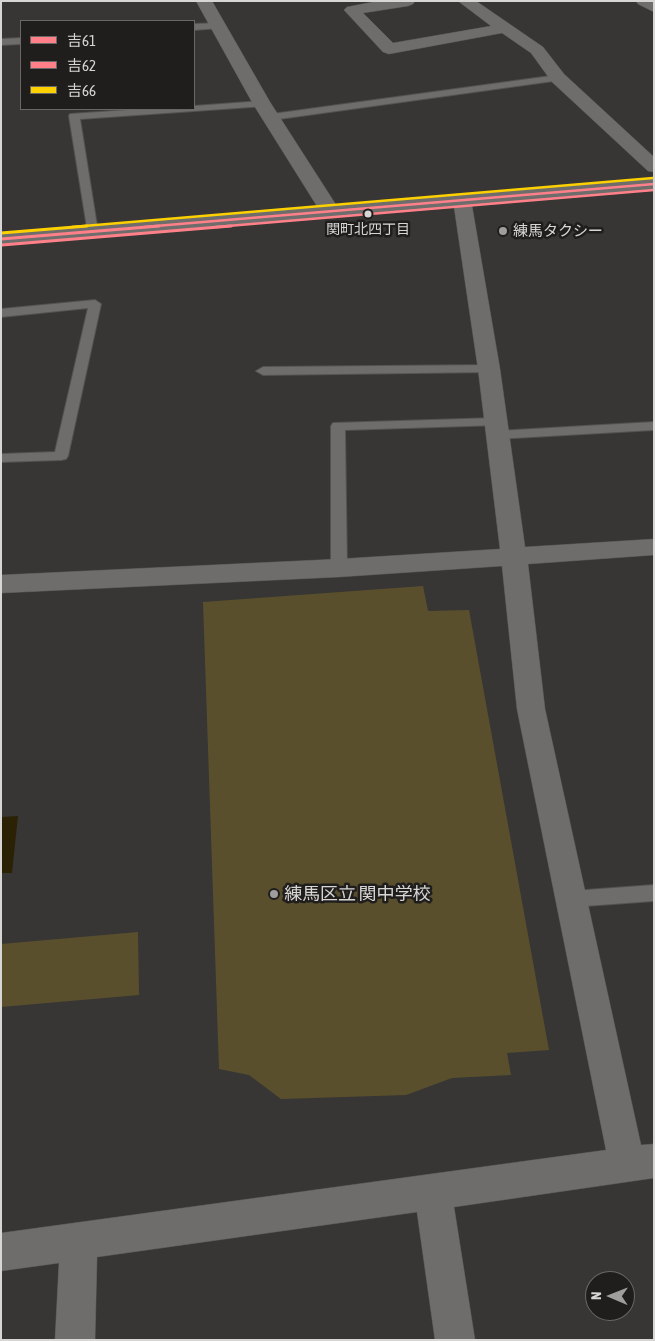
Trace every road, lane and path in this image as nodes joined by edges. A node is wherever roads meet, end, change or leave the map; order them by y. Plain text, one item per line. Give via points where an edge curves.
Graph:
1 (204, 1) edge
2 (408, 1) edge
3 (465, 1) edge
4 (643, 1) edge
5 (654, 7) edge
6 (218, 26) junction
7 (195, 27) edge
8 (504, 28) junction
9 (20, 41) edge
10 (1, 42) edge
11 (558, 78) junction
12 (195, 108) edge
13 (173, 110) edge
14 (267, 111) junction
15 (654, 168) edge
16 (654, 184) edge
17 (462, 200) junction
18 (330, 212) junction
19 (92, 232) junction
20 (1, 239) edge
21 (1, 313) edge
22 (489, 369) junction
23 (263, 371) dead end
24 (654, 426) edge
25 (496, 429) junction
26 (1, 458) edge
27 (654, 548) edge
28 (514, 557) junction
29 (339, 568) junction
30 (1, 584) edge
31 (654, 893) edge
32 (572, 899) junction
33 (640, 1163) edge
34 (434, 1191) junction
35 (79, 1240) junction
36 (1, 1252) edge
37 (75, 1340) edge
38 (455, 1340) edge

1 - 6 street
2 - 8 street via 352,10 389,49
3 - 8 street
4 - 5 street
6 - 7 lane
6 - 14 street
8 - 11 street via 537,50
9 - 10 lane
11 - 14 lane
11 - 15 street
12 - 14 lane
13 - 19 lane via 74,116
14 - 18 street
16 - 17 street
17 - 18 street
17 - 22 street
18 - 19 street
19 - 20 street
21 - 26 lane via 95,304 61,456
22 - 23 lane
22 - 25 street
24 - 25 lane
25 - 28 street
25 - 29 lane via 338,426
27 - 28 street
28 - 29 street
28 - 32 street via 531,709
29 - 30 street
31 - 32 lane
32 - 33 street
33 - 34 street
34 - 35 street
34 - 38 street
35 - 36 street
35 - 37 street

